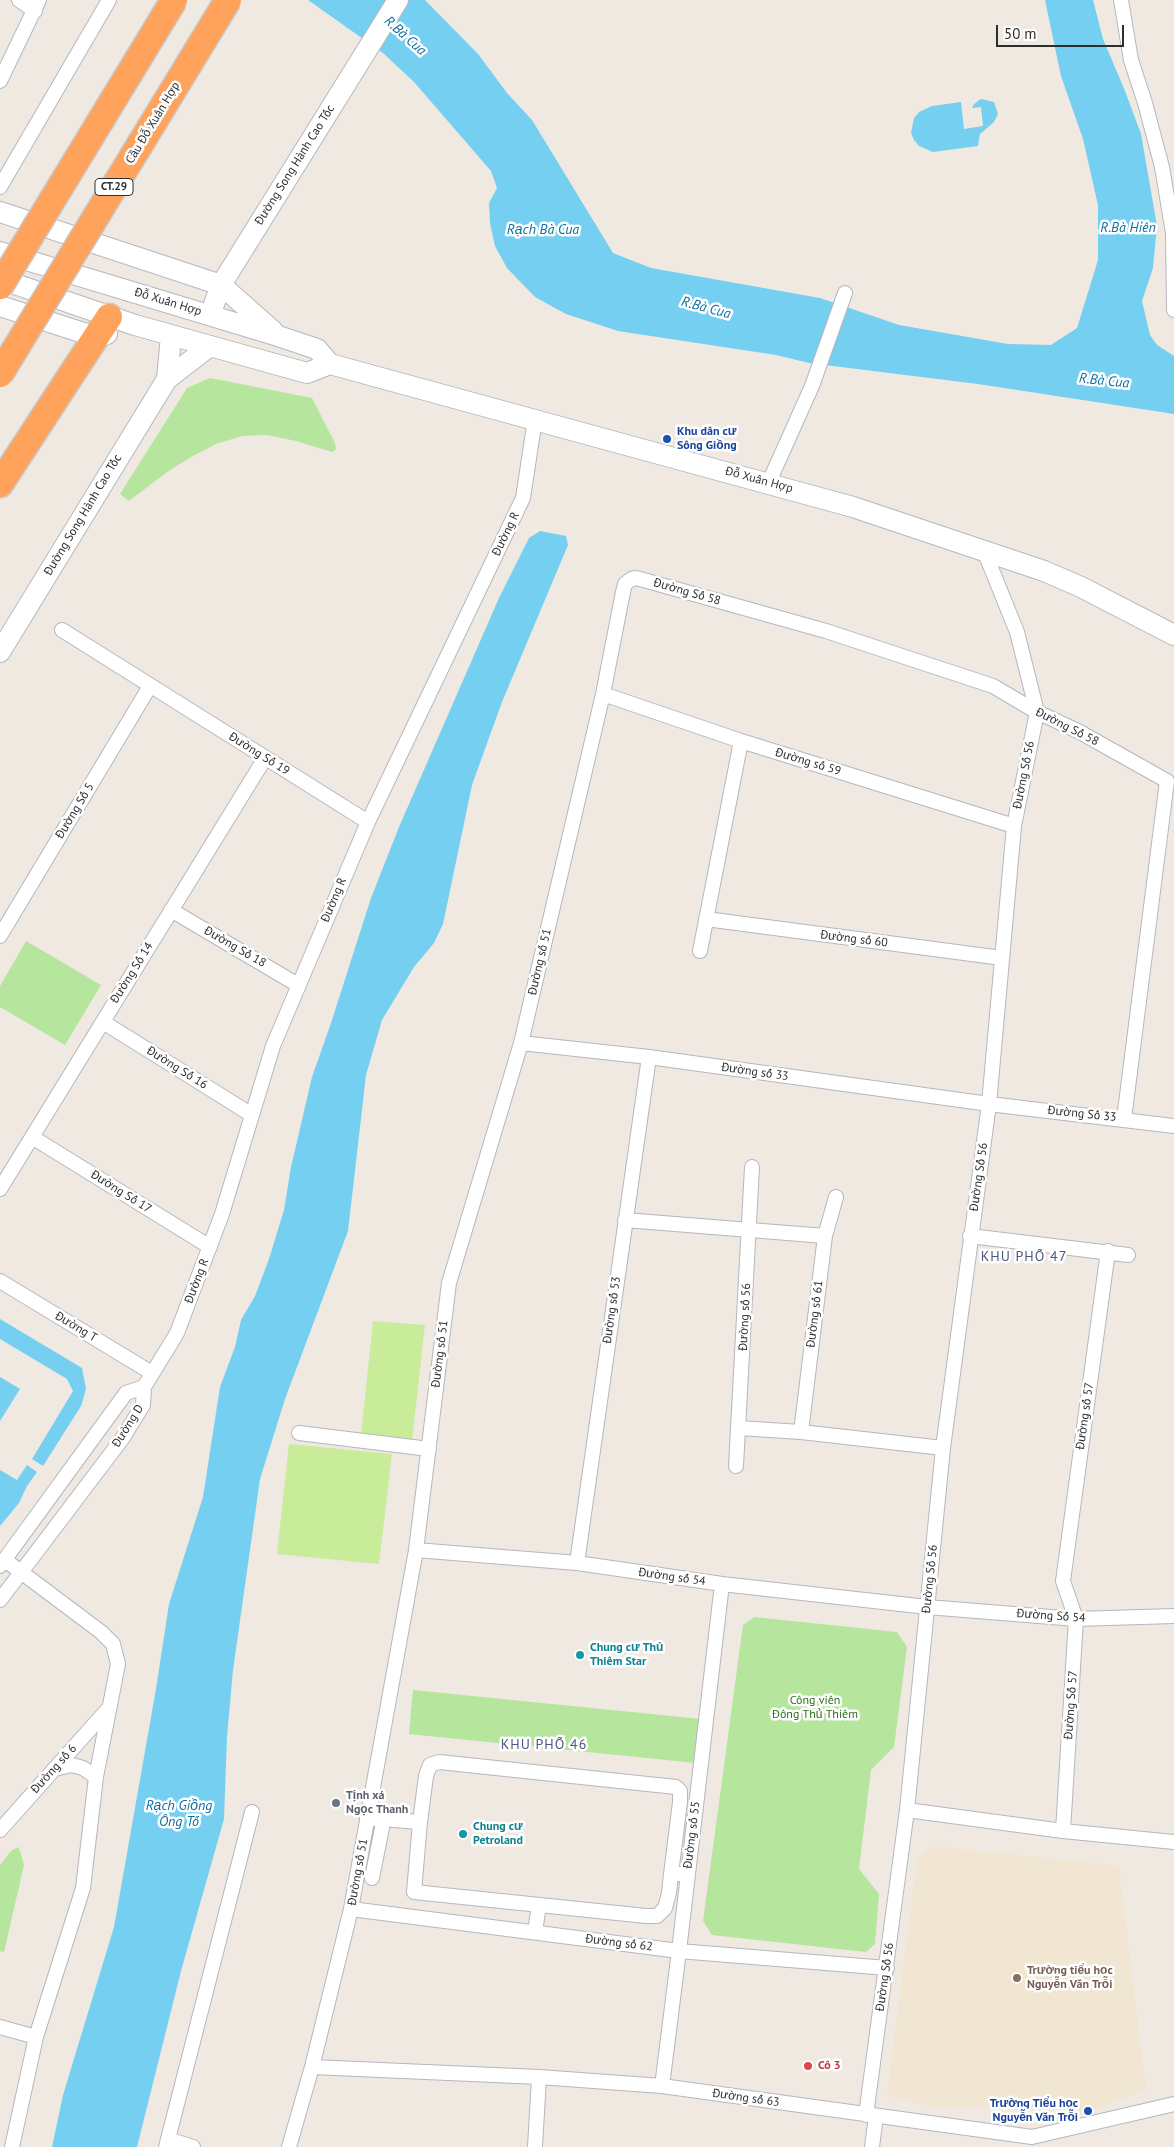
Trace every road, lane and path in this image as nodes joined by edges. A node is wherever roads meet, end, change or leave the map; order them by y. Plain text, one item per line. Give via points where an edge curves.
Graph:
1 (18, 0) edge
2 (109, 0) edge
3 (174, 0) edge
4 (228, 0) edge
5 (398, 0) edge
6 (1121, 0) edge
7 (37, 5) edge
8 (0, 81) edge
9 (0, 187) edge
10 (0, 212) edge
11 (0, 252) edge
12 (0, 279) edge
13 (221, 285) junction
14 (0, 286) edge
15 (844, 293) dead end
16 (0, 306) edge
17 (1174, 310) edge
18 (210, 315) junction
19 (103, 327) junction
20 (171, 336) junction
21 (278, 336) junction
22 (210, 346) junction
23 (330, 364) junction
24 (0, 374) edge
25 (167, 379) junction
26 (535, 420) junction
27 (769, 482) junction
28 (0, 484) edge
29 (985, 553) junction
30 (640, 579) joint
31 (62, 630) dead end
32 (1172, 630) edge
33 (0, 652) edge
34 (150, 686) junction
35 (603, 694) junction
36 (1037, 712) junction
37 (741, 741) junction
38 (265, 758) junction
39 (368, 822) junction
40 (1014, 826) junction
41 (171, 910) junction
42 (706, 919) junction
43 (0, 936) edge
44 (700, 951) dead end
45 (1002, 958) junction
46 (298, 985) junction
47 (103, 1022) junction
48 (521, 1044) junction
49 (649, 1058) junction
50 (989, 1104) junction
51 (252, 1115) junction
52 (1124, 1119) junction
53 (1174, 1126) edge
54 (32, 1137) junction
55 (752, 1167) dead end
56 (0, 1189) edge
57 (836, 1197) dead end
58 (625, 1220) junction
59 (750, 1231) junction
60 (825, 1236) junction
61 (970, 1236) junction
62 (210, 1247) junction
63 (1108, 1251) junction
64 (1128, 1255) dead end
65 (0, 1281) edge
66 (152, 1373) junction
67 (144, 1387) junction
68 (739, 1428) junction
69 (801, 1432) junction
70 (298, 1433) dead end
71 (943, 1448) junction
72 (428, 1449) junction
73 (736, 1466) dead end
74 (416, 1550) junction
75 (2, 1563) edge
76 (576, 1563) junction
77 (21, 1572) junction
78 (1062, 1581) joint
79 (722, 1584) junction
80 (0, 1600) edge
81 (927, 1607) junction
82 (1174, 1616) edge
83 (1076, 1619) junction
84 (109, 1708) junction
85 (54, 1769) junction
86 (96, 1776) junction
87 (907, 1810) junction
88 (252, 1812) dead end
89 (367, 1818) junction
90 (384, 1818) junction
91 (420, 1822) junction
92 (0, 1830) edge
93 (1063, 1831) junction
94 (1174, 1842) edge
95 (671, 1874) junction
96 (688, 1874) junction
97 (372, 1878) dead end
98 (539, 1905) junction
99 (351, 1909) junction
100 (535, 1932) junction
101 (679, 1951) junction
102 (887, 1968) junction
103 (0, 2027) edge
104 (36, 2037) junction
105 (312, 2067) junction
106 (539, 2077) junction
107 (662, 2086) junction
108 (1174, 2104) edge
109 (871, 2116) junction
110 (167, 2143) edge
111 (12, 2147) edge
112 (193, 2147) edge
113 (289, 2147) edge
114 (535, 2147) edge
115 (872, 2147) edge

1 - 7 street
2 - 9 street
3 - 14 highway, bridge
4 - 24 highway, Cầu Đỗ Xuân Hợp / CT.29, bridge
5 - 13 main road, Đường Song Hành Cao Tốc
6 - 17 street via 1131,60 1162,167 1173,233
7 - 8 street
10 - 13 main road
11 - 18 main road, Đỗ Xuân Hợp
12 - 19 main road
13 - 18 main road, Đường Song Hành Cao Tốc
13 - 21 main road
15 - 27 street via 812,386
16 - 19 main road
18 - 21 main road, Đỗ Xuân Hợp
19 - 20 main road via 135,325
19 - 28 highway
20 - 22 main road
20 - 25 main road, Đường Song Hành Cao Tốc
21 - 23 main road, Đỗ Xuân Hợp via 317,349
22 - 23 main road via 307,373
22 - 25 main road, Đường Song Hành Cao Tốc
23 - 26 main road, Đỗ Xuân Hợp
25 - 33 main road, Đường Song Hành Cao Tốc
26 - 27 main road, Đỗ Xuân Hợp
26 - 39 street, Đường R via 523,498
27 - 29 main road, Đỗ Xuân Hợp via 853,506
29 - 32 main road, Đỗ Xuân Hợp via 1044,571
29 - 36 street, Đường Số 56 via 1017,632
30 - 35 street, Đường số 51 via 634,578 625,584
30 - 36 street, Đường Số 58 via 826,631 993,686
31 - 34 street, Đường Số 19
34 - 38 street, Đường Số 19
34 - 43 street, Đường Số 5
35 - 37 street, Đường số 59
35 - 48 street, Đường số 51
36 - 40 street, Đường Số 56
36 - 52 street, Đường Số 58 via 1167,781
37 - 40 street, Đường số 59
37 - 42 street
38 - 39 street, Đường Số 19
38 - 41 street, Đường Số 14
39 - 46 street, Đường R
40 - 45 street, Đường Số 56
41 - 46 street, Đường Số 18
41 - 47 street, Đường Số 14
42 - 44 street
42 - 45 street, Đường số 60
45 - 50 street, Đường Số 56
46 - 51 street, Đường R via 273,1046
47 - 51 street, Đường Số 16
47 - 54 street, Đường Số 14
48 - 49 street, Đường số 33
48 - 72 street, Đường số 51 via 449,1283
49 - 50 street, Đường số 33
49 - 58 street, Đường số 53
50 - 52 street, Đường Số 33
50 - 61 street, Đường Số 56
51 - 62 street, Đường R
52 - 53 street, Đường Số 33
54 - 56 street, Đường Số 14
54 - 62 street, Đường Số 17
55 - 59 street, Đường số 56
57 - 60 street, Đường số 61
58 - 59 street
58 - 76 street, Đường số 53
59 - 60 street
59 - 68 street, Đường số 56
60 - 69 street, Đường số 61
61 - 63 street
61 - 71 street, Đường Số 56
62 - 66 street, Đường R via 177,1333
63 - 64 street
63 - 78 street, Đường số 57
65 - 66 street, Đường T
66 - 67 street, Đường R
67 - 75 street, Đường D via 126,1393
67 - 77 street, Đường D via 144,1405 122,1439
68 - 69 street
68 - 73 street, Đường số 56
69 - 71 street
70 - 72 street
71 - 81 street, Đường Số 56
72 - 74 street, Đường số 51
74 - 76 street, Đường số 54
74 - 89 street, Đường số 51
75 - 77 street
76 - 79 street, Đường số 54
77 - 80 street, Đường D
77 - 84 street via 113,1644 118,1664
78 - 83 street, Đường Số 57
79 - 81 street, Đường số 54
79 - 96 street, Đường số 55
81 - 83 street, Đường Số 54
81 - 87 street, Đường Số 56
82 - 83 street, Đường Số 54
83 - 93 street, Đường Số 57
84 - 85 street, Đường số 6
84 - 86 street
85 - 86 street via 72,1765
85 - 92 street, Đường số 6
86 - 104 street via 83,1888
87 - 93 street
87 - 102 street, Đường Số 56
88 - 110 street
89 - 90 street
89 - 99 street, Đường số 51
90 - 91 street
90 - 97 street
91 - 95 street via 426,1776 430,1765 439,1762 676,1787 680,1791 680,1802
91 - 98 street via 414,1892
93 - 94 street
95 - 96 street
95 - 98 street via 665,1908 657,1916
96 - 101 street, Đường số 55
98 - 100 street
99 - 100 street, Đường số 62
99 - 105 street, Đường số 51
100 - 101 street, Đường số 62
101 - 102 street, Đường số 62
101 - 107 street, Đường số 55
102 - 109 street, Đường Số 56
103 - 104 street
104 - 111 street
105 - 106 street, Đường số 63
105 - 113 street, Đường số 51
106 - 107 street, Đường số 63
106 - 114 street
107 - 109 street, Đường số 63
108 - 109 street, Đường số 63 via 1032,2137
109 - 115 street, Đường Số 56
110 - 112 street

